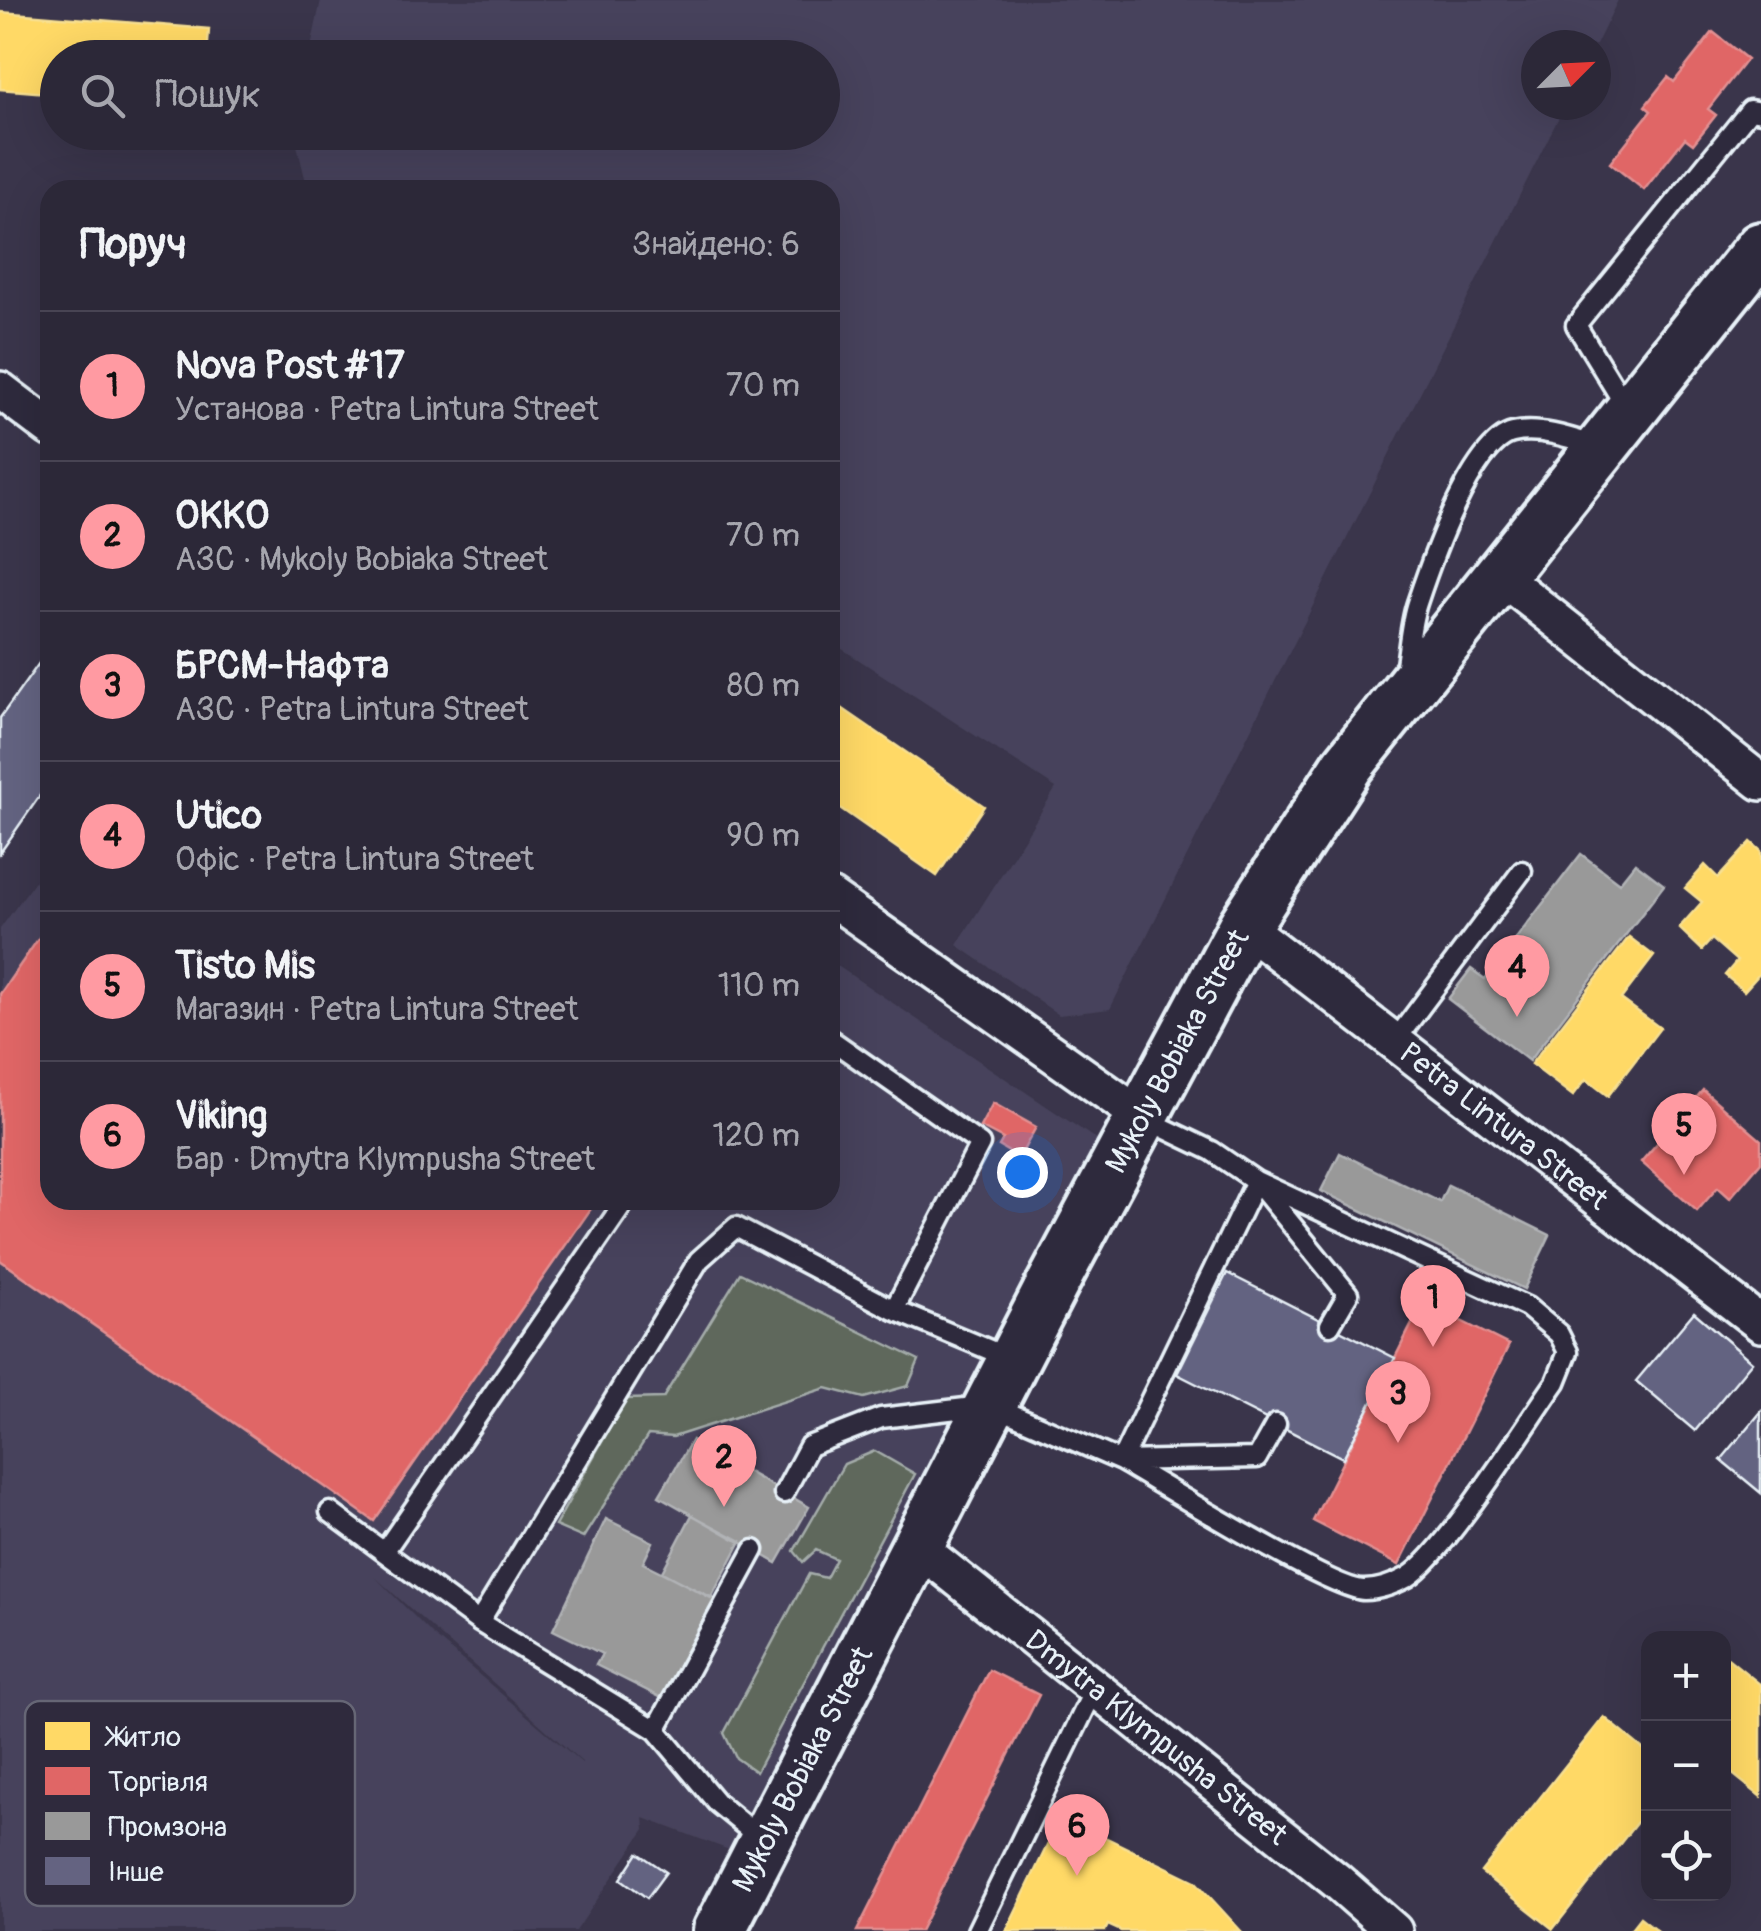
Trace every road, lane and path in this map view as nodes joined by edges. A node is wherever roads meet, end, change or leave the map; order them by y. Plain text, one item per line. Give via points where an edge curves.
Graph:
1 (1761, 112) edge
2 (1761, 248) edge
3 (0, 390) edge
4 (40, 420) edge
5 (1615, 430) junction
6 (1499, 575) junction
7 (1400, 700) junction
8 (1761, 782) edge
9 (1522, 871) dead end
10 (840, 904) edge
11 (1244, 926) junction
12 (1395, 1041) junction
13 (840, 1045) edge
14 (1142, 1118) junction
15 (1256, 1181) junction
16 (619, 1210) edge
17 (894, 1310) junction
18 (1761, 1324) edge
19 (1330, 1326) dead end
20 (1014, 1360) junction
21 (991, 1405) junction
22 (1276, 1424) dead end
23 (1121, 1461) junction
24 (784, 1492) dead end
25 (330, 1512) dead end
26 (918, 1547) junction
27 (754, 1550) dead end
28 (384, 1552) junction
29 (479, 1622) junction
30 (1095, 1688) junction
31 (656, 1730) junction
32 (765, 1843) junction
33 (719, 1931) edge
34 (977, 1931) edge
35 (1394, 1931) edge

1 - 5 lane via 1750,110 1576,325
2 - 5 street, Mykoly Bobiaka Street
3 - 4 street
5 - 6 street, Mykoly Bobiaka Street
5 - 7 lane via 1512,433 1485,452 1416,605
6 - 7 street, Mykoly Bobiaka Street
6 - 8 street
7 - 11 street, Mykoly Bobiaka Street via 1348,765
9 - 12 lane
10 - 14 street
11 - 12 street, Petra Lintura Street
11 - 14 street, Mykoly Bobiaka Street
12 - 18 street, Petra Lintura Street
13 - 17 lane via 980,1144
14 - 15 lane
14 - 20 street, Mykoly Bobiaka Street
15 - 19 lane via 1348,1294
15 - 23 lane
15 - 23 lane via 1527,1308 1559,1334 1568,1352 1556,1382 1438,1546 1411,1575 1388,1586 1361,1590 1325,1576
16 - 28 lane
17 - 20 lane
17 - 29 lane via 736,1228 699,1260
20 - 21 street, Mykoly Bobiaka Street
21 - 23 lane
21 - 24 lane via 881,1418 809,1446
21 - 26 street, Mykoly Bobiaka Street
22 - 23 lane via 1257,1458
25 - 28 lane
26 - 30 street, Dmytra Klympusha Street
26 - 32 street, Mykoly Bobiaka Street
27 - 31 lane
28 - 29 lane
29 - 31 lane
30 - 34 lane
30 - 35 street, Dmytra Klympusha Street
31 - 32 lane via 717,1803
32 - 33 street, Mykoly Bobiaka Street

